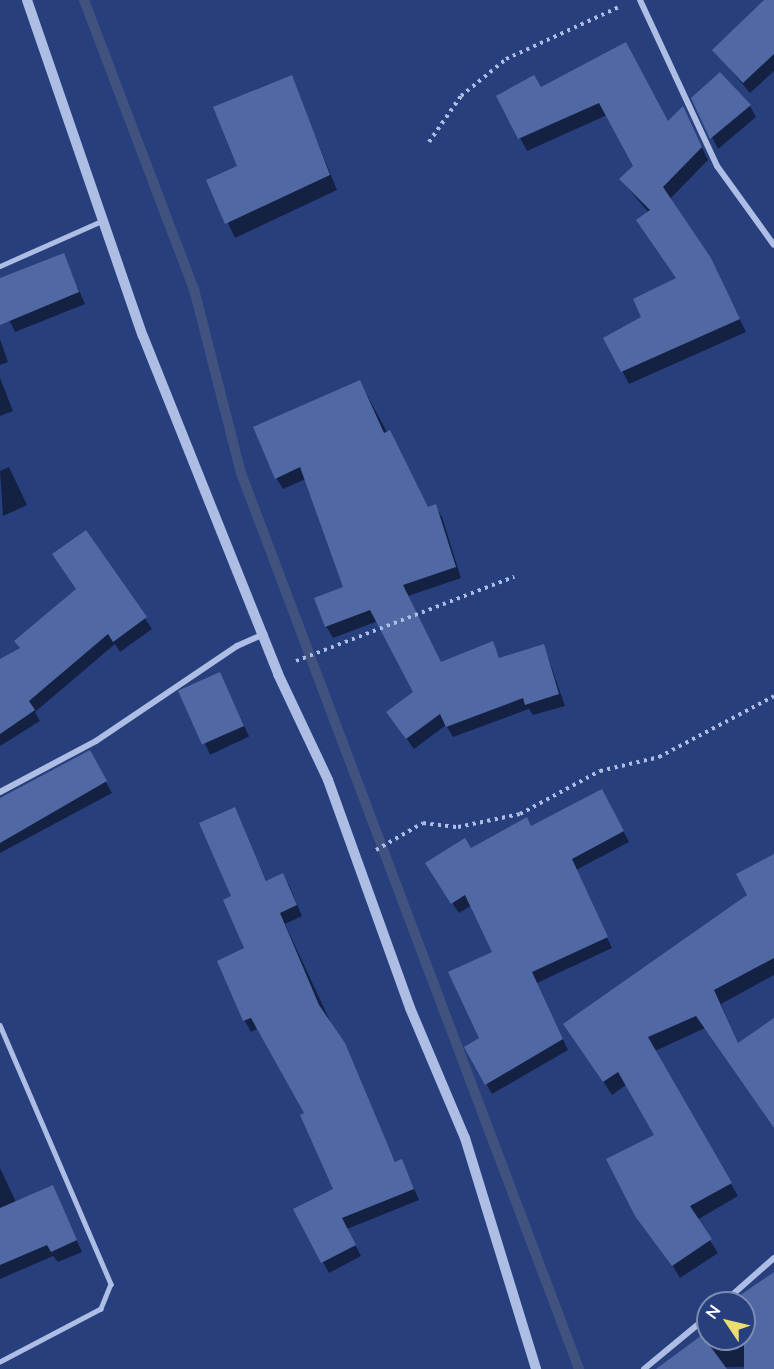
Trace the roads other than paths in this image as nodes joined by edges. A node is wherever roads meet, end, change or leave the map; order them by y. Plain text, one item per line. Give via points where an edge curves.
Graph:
1 (27, 0) edge
2 (640, 0) edge
3 (104, 220) junction
4 (774, 245) edge
5 (0, 266) edge
6 (264, 634) junction
7 (0, 792) edge
8 (0, 1025) edge
9 (774, 1258) edge
10 (737, 1291) edge
11 (696, 1326) edge
12 (0, 1362) edge
13 (536, 1369) edge
14 (644, 1369) edge

1 - 3 street
2 - 4 street via 717,166
3 - 5 lane
3 - 6 street via 143,336
6 - 7 street via 237,646 96,741
6 - 13 street via 328,780 410,1008 465,1138
8 - 12 lane via 111,1284 111,1295 91,1316
9 - 10 street
11 - 14 street

